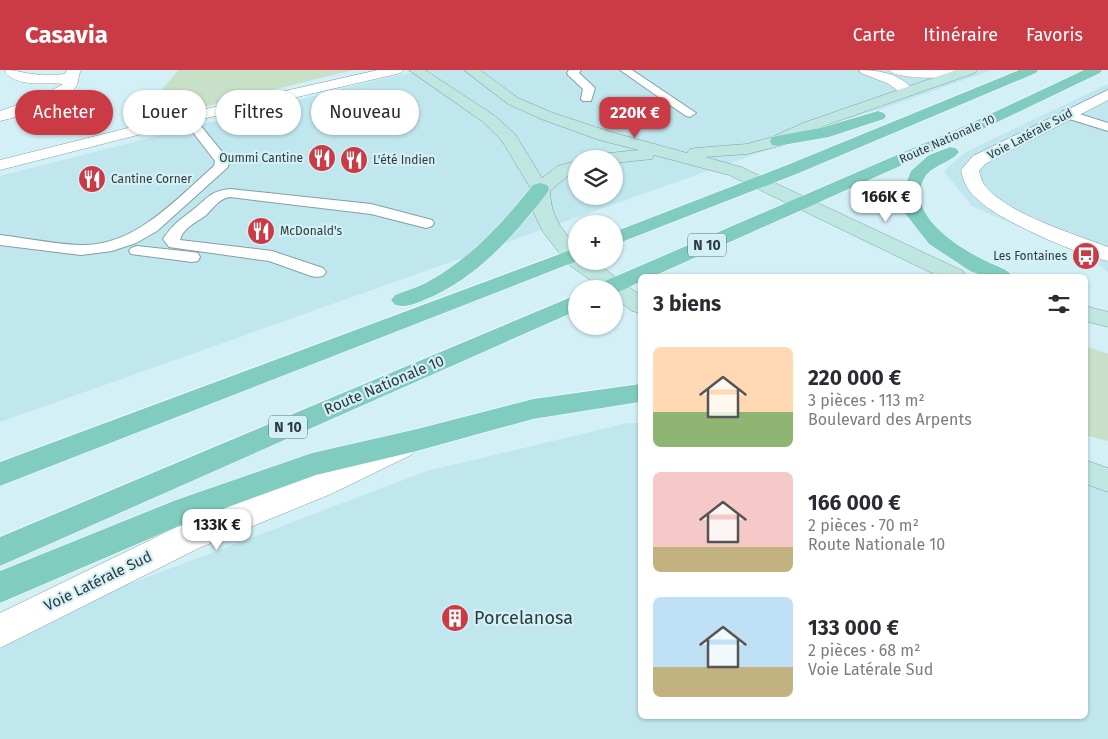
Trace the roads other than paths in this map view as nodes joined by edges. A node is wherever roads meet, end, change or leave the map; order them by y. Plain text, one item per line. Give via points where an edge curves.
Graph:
1 (14, 70) edge
2 (396, 70) edge
3 (416, 70) edge
4 (471, 70) edge
5 (576, 70) edge
6 (625, 70) edge
7 (635, 70) edge
8 (866, 70) edge
9 (896, 70) edge
10 (1031, 70) edge
11 (1095, 70) edge
12 (966, 71) edge
13 (72, 74) edge
14 (908, 92) junction
15 (1108, 94) edge
16 (587, 99) dead end
17 (934, 109) junction
18 (206, 114) edge
19 (1067, 114) junction
20 (0, 116) edge
21 (977, 126) junction
22 (1107, 126) edge
23 (123, 134) edge
24 (201, 135) edge
25 (778, 141) junction
26 (674, 154) junction
27 (623, 156) edge
28 (0, 165) edge
29 (568, 169) edge
30 (758, 182) junction
31 (540, 190) junction
32 (802, 203) junction
33 (426, 223) dead end
34 (623, 235) edge
35 (0, 240) edge
36 (568, 248) edge
37 (137, 251) dead end
38 (1108, 255) edge
39 (568, 260) edge
40 (590, 270) edge
41 (638, 274) edge
42 (639, 274) edge
43 (951, 274) edge
44 (996, 274) edge
45 (601, 280) edge
46 (623, 281) edge
47 (623, 296) edge
48 (568, 305) edge
49 (638, 305) edge
50 (1088, 314) edge
51 (1108, 320) edge
52 (312, 353) junction
53 (638, 393) edge
54 (417, 440) junction
55 (1088, 473) edge
56 (0, 474) edge
57 (1108, 480) edge
58 (0, 552) edge
59 (0, 587) edge
60 (0, 631) edge

1 - 13 street via 12,72 18,76 37,80
2 - 18 street
3 - 31 street via 489,120 509,138
4 - 26 street via 513,100 547,116 605,136
5 - 16 lane via 572,73 589,88
6 - 7 lane via 695,112
8 - 14 street via 894,81
9 - 12 street via 936,74
10 - 17 main road, N 10
11 - 21 main road, Route Nationale 10 / N 10
12 - 14 street
13 - 20 street via 70,85 52,98
14 - 25 street via 809,126
15 - 19 street, Voie Latérale Sud
17 - 25 main road via 888,113 823,133
17 - 30 main road, N 10
19 - 22 lane
19 - 38 street, Voie Latérale Sud via 979,160 970,170 973,183 1002,209
21 - 32 main road, Route Nationale 10 / N 10
21 - 44 main road via 972,142 934,159 917,175 912,193 914,212 936,240
23 - 28 street
24 - 35 lane via 222,161 221,167 143,234 112,246 82,250
25 - 26 street via 747,149
26 - 27 street
26 - 30 street via 735,171
29 - 31 street
30 - 32 street
30 - 34 main road, N 10
31 - 36 street via 541,207 550,228
31 - 52 main road via 516,221 482,254 438,285 332,328
32 - 42 main road, Route Nationale 10 / N 10
32 - 43 street
33 - 37 lane via 371,209 225,193 182,224 172,236 172,242 272,256 317,272
39 - 52 main road
40 - 45 street
41 - 46 main road, Route Nationale 10 / N 10
47 - 49 street
48 - 58 main road, Route Nationale 10 / N 10
50 - 51 street
52 - 56 main road
53 - 54 main road via 533,409
54 - 59 main road via 312,464 205,502
54 - 60 street, Voie Latérale Sud via 320,485 187,538
55 - 57 street

